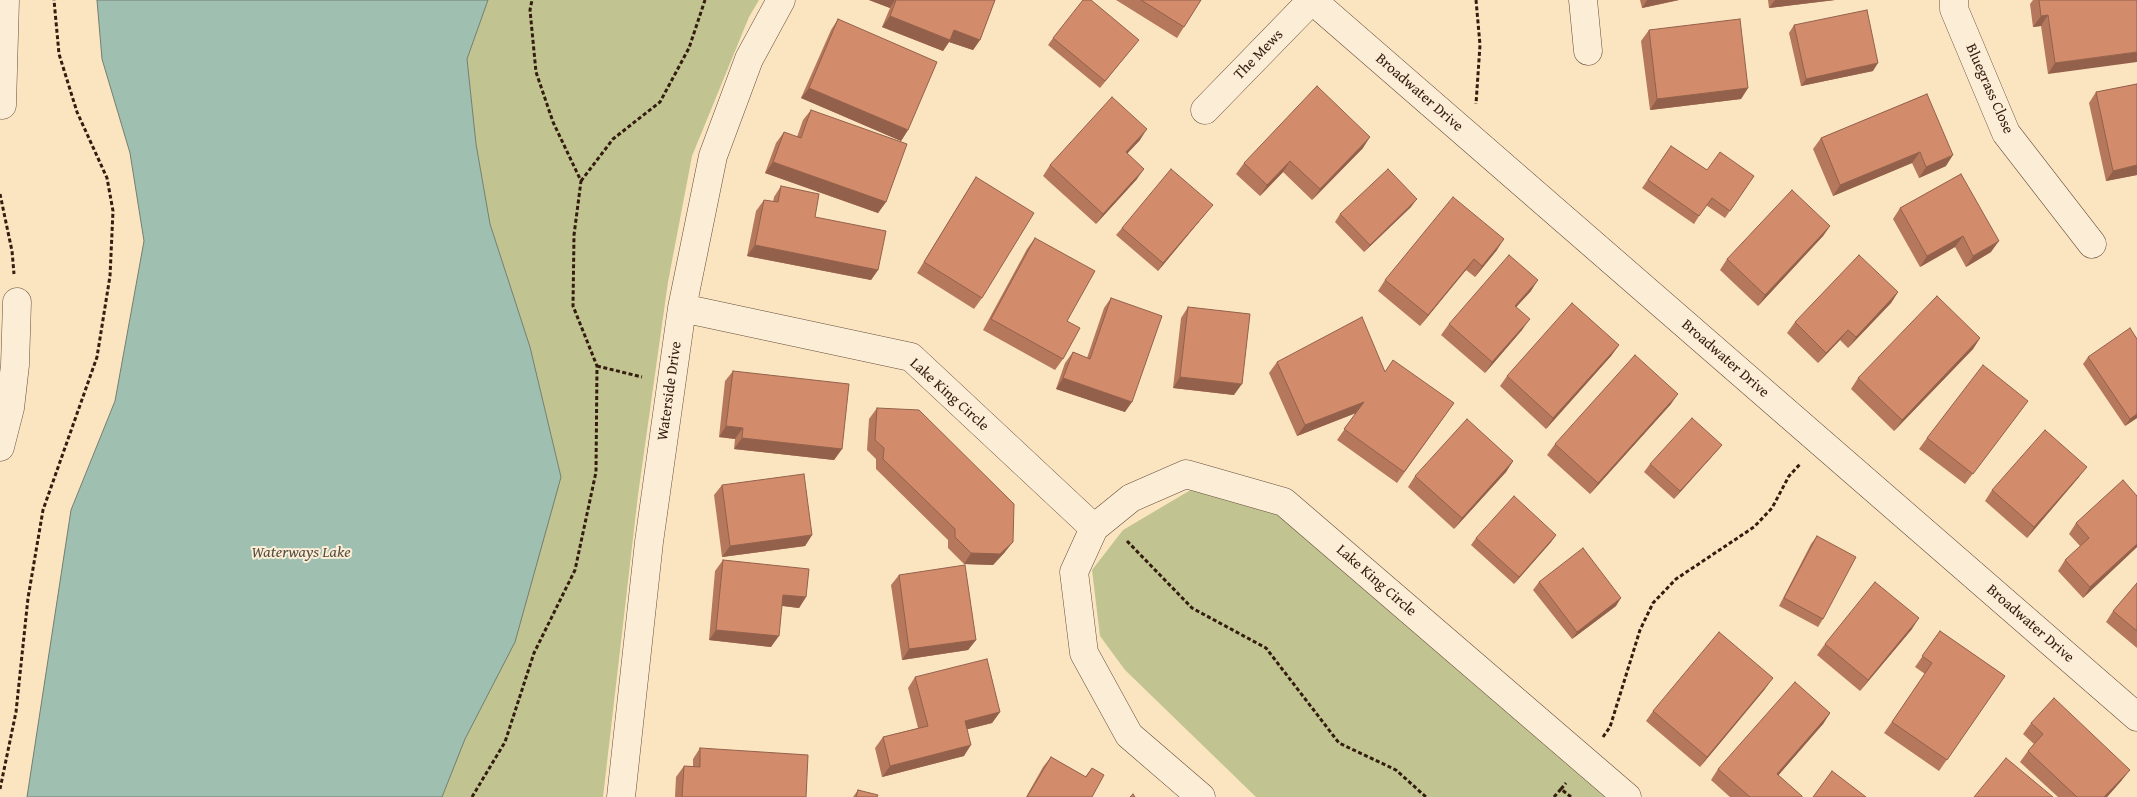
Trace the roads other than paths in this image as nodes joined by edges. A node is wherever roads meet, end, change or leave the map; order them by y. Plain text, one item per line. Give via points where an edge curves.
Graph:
1 (5, 0) edge
2 (780, 0) edge
3 (1312, 0) edge
4 (1583, 0) edge
5 (1954, 0) edge
6 (1588, 51) dead end
7 (2, 105) dead end
8 (1205, 110) dead end
9 (2092, 244) dead end
10 (17, 302) road end
11 (682, 308) junction
12 (0, 446) edge
13 (1094, 528) junction
14 (2137, 717) edge
15 (621, 797) edge
16 (1201, 797) edge
17 (1627, 797) edge

1 - 7 street
2 - 11 street, Waterside Drive via 749,59 713,156
3 - 8 street, The Mews
3 - 14 street, Broadwater Drive
4 - 6 street
5 - 9 street, Bluegrass Close via 1954,10 2006,133
10 - 12 street via 10,408
11 - 13 street, Lake King Circle via 911,357
11 - 15 street, Waterside Drive via 649,542
13 - 16 street, Lake King Circle via 1074,572 1084,654 1129,735
13 - 17 street, Lake King Circle via 1131,498 1186,474 1284,502

